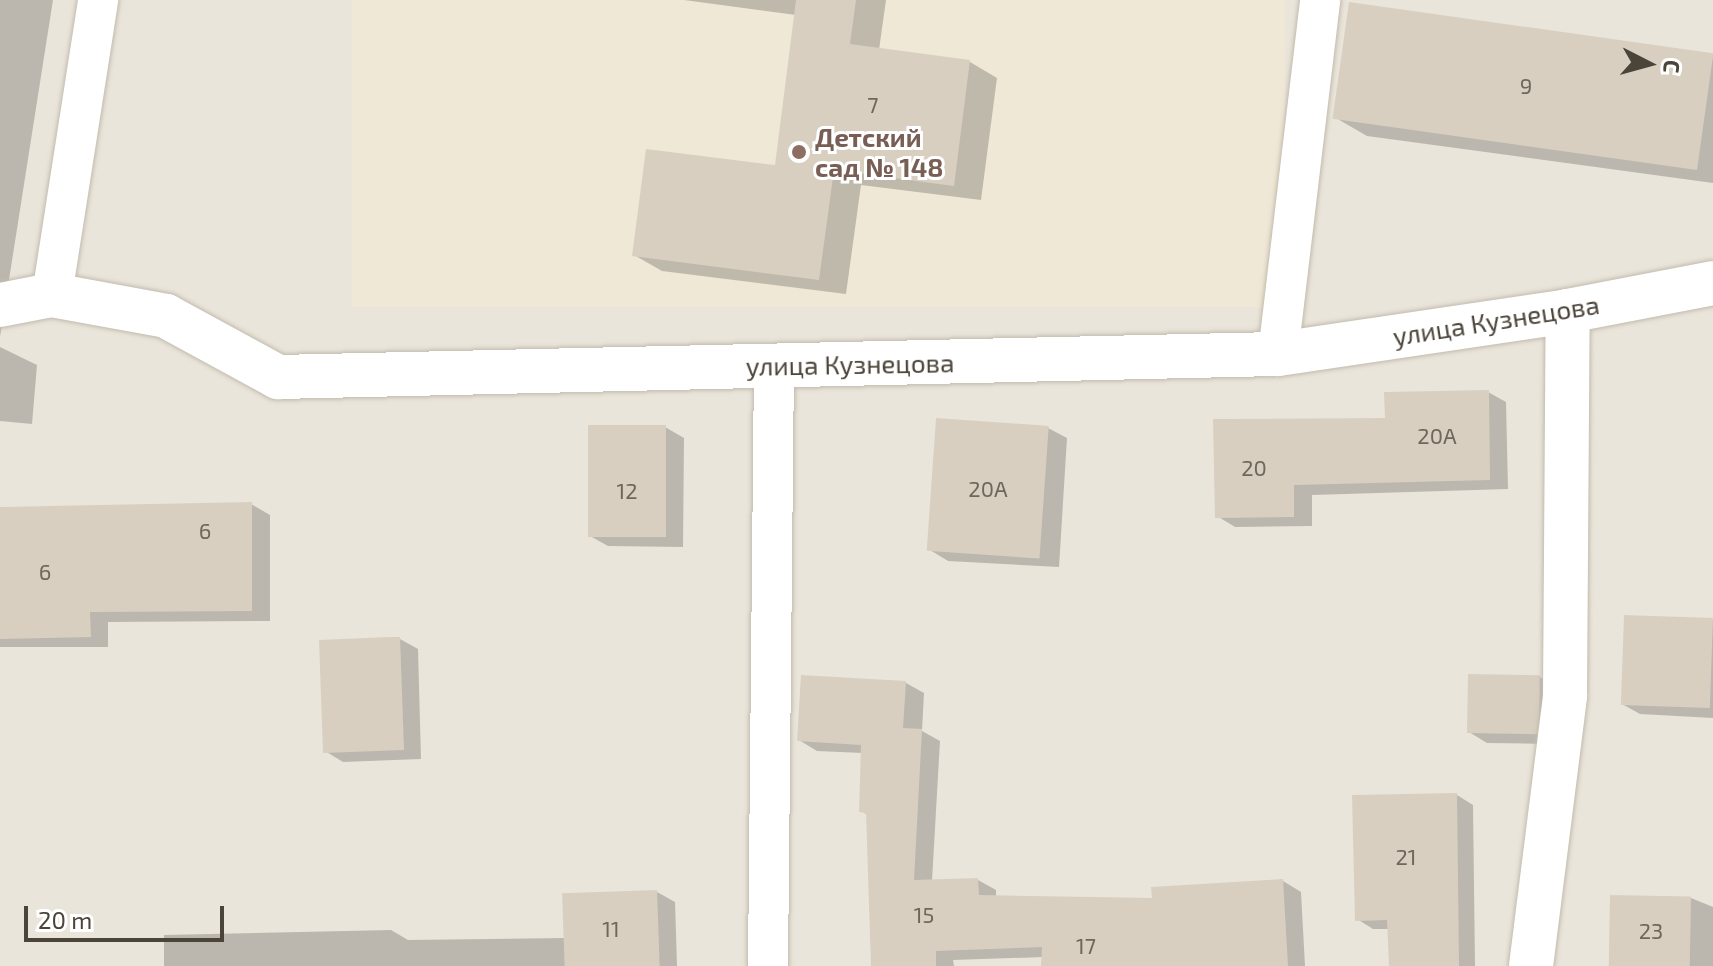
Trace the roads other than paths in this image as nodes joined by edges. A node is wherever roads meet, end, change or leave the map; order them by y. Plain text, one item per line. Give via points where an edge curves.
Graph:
1 (98, 0) edge
2 (1320, 0) edge
3 (1713, 283) edge
4 (52, 295) junction
5 (0, 305) edge
6 (1568, 311) junction
7 (1278, 354) junction
8 (774, 366) junction
9 (768, 966) edge
10 (1531, 966) edge

1 - 4 lane
2 - 7 lane
3 - 6 street, улица Кузнецова
4 - 5 street, улица Кузнецова
4 - 8 street, улица Кузнецова via 166,316 278,377
6 - 7 street, улица Кузнецова
6 - 10 street via 1565,696
7 - 8 street, улица Кузнецова
8 - 9 lane

